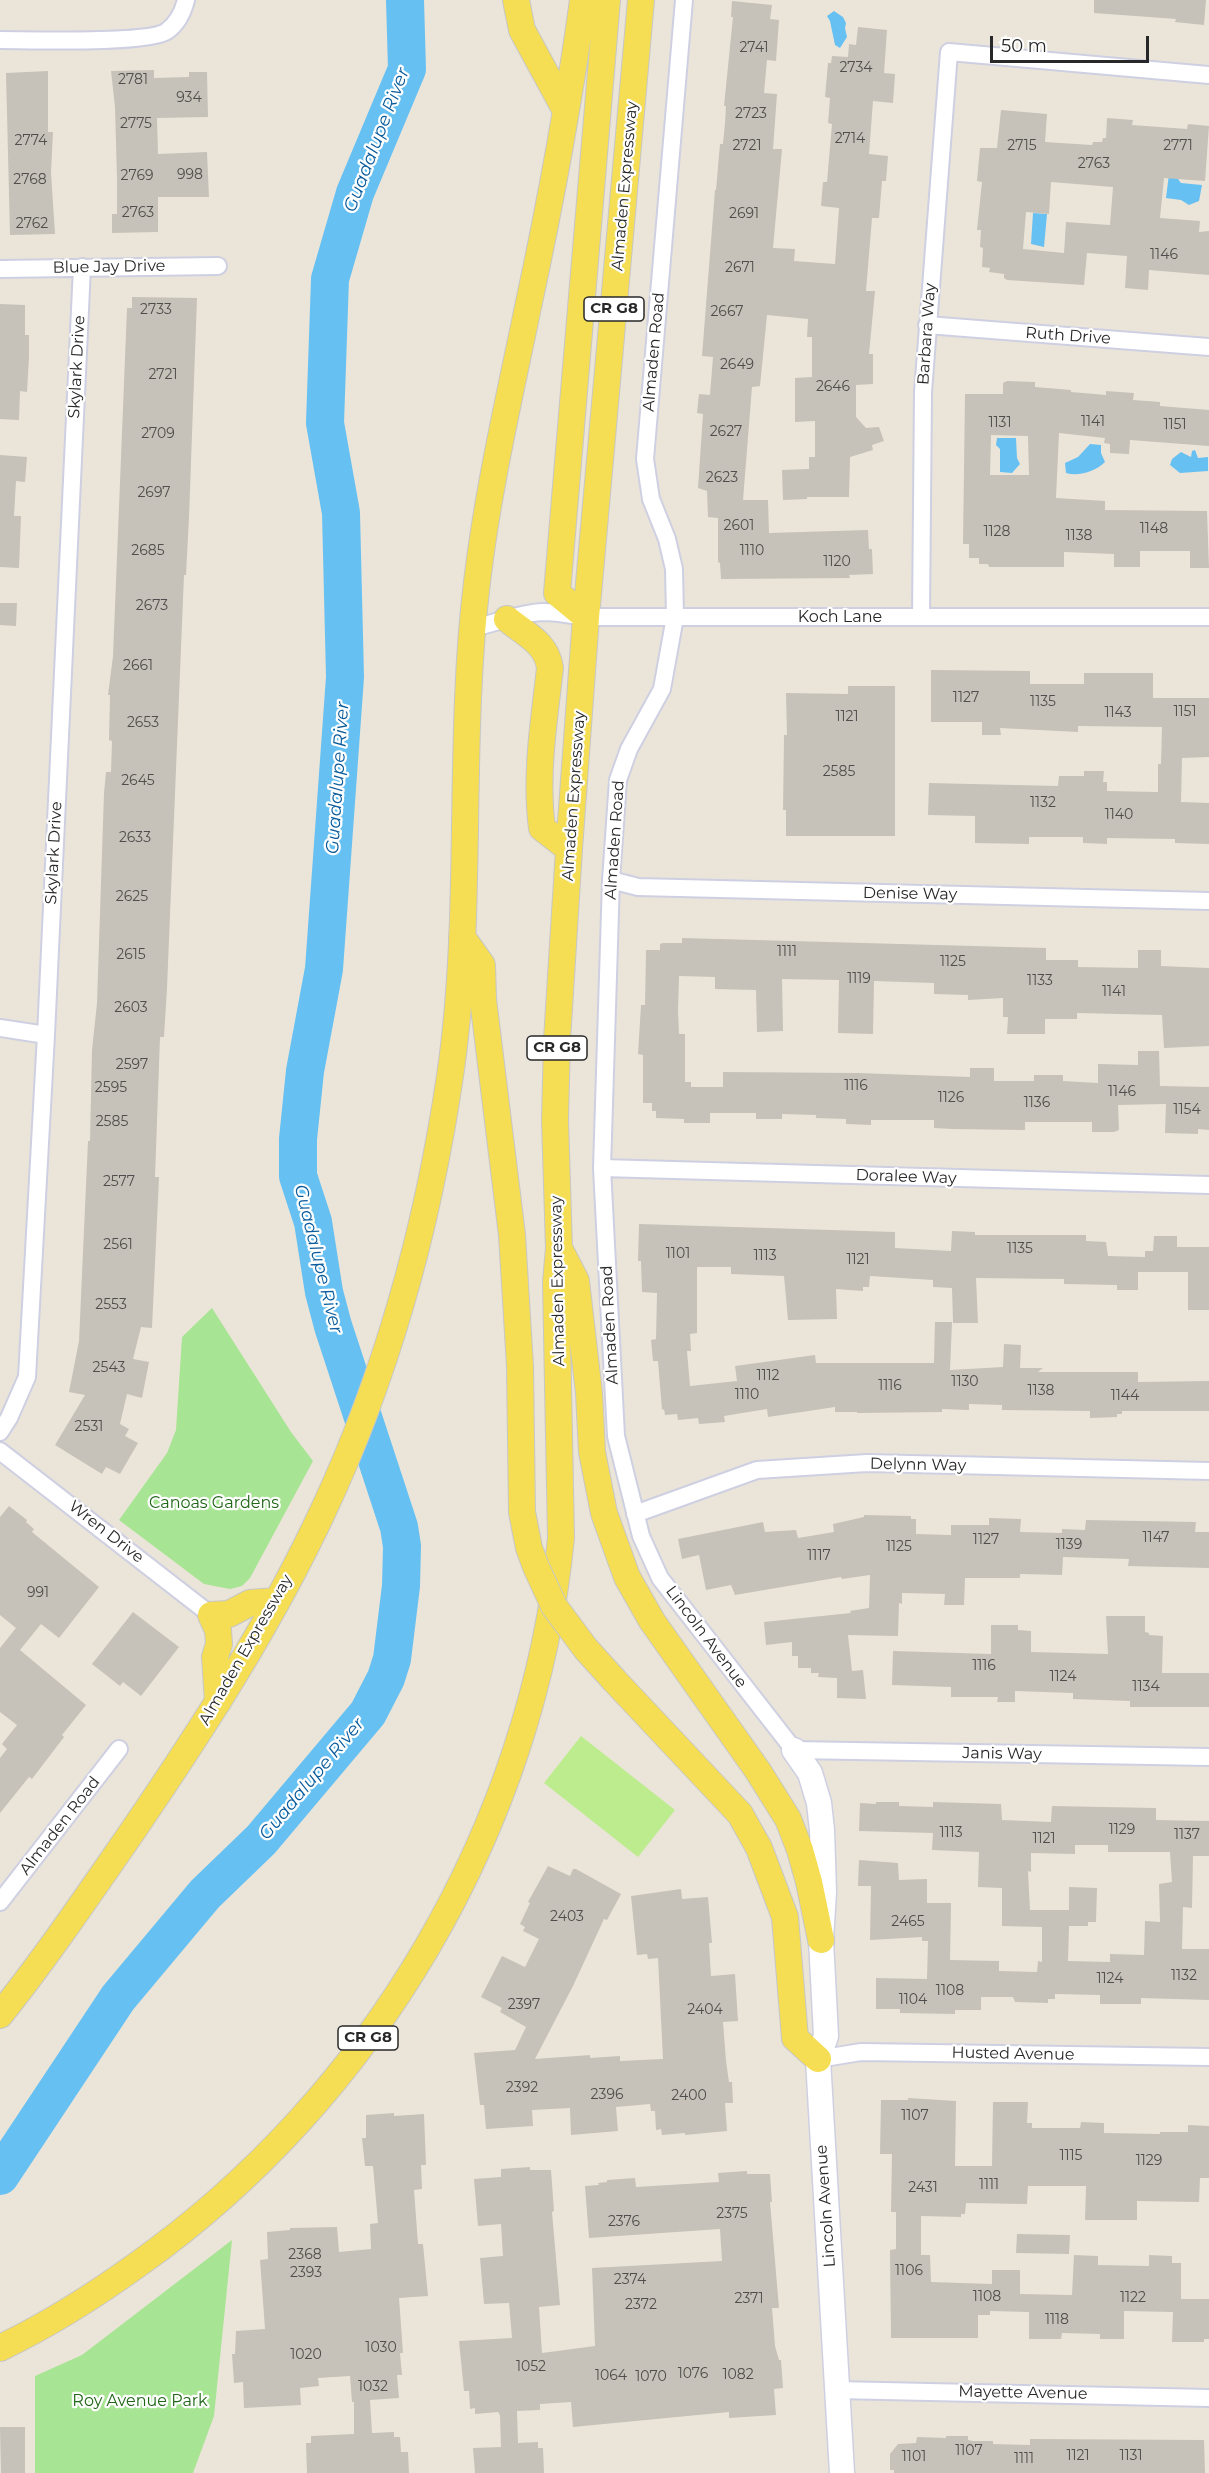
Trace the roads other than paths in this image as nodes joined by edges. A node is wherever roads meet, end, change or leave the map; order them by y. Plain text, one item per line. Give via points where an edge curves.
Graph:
1 (186, 0) edge
2 (516, 0) edge
3 (583, 0) edge
4 (607, 0) edge
5 (642, 0) edge
6 (684, 0) edge
7 (0, 40) edge
8 (1209, 75) edge
9 (566, 111) junction
10 (218, 266) dead end
11 (82, 267) junction
12 (0, 269) edge
13 (927, 325) junction
14 (1209, 347) edge
15 (586, 617) junction
16 (675, 617) junction
17 (921, 617) junction
18 (1209, 617) edge
19 (507, 619) junction
20 (473, 628) junction
21 (569, 849) junction
22 (611, 880) junction
23 (1209, 901) edge
24 (462, 937) junction
25 (0, 1028) edge
26 (46, 1035) junction
27 (602, 1168) junction
28 (1209, 1185) edge
29 (559, 1248) junction
30 (0, 1432) edge
31 (0, 1450) edge
32 (1209, 1471) edge
33 (635, 1514) junction
34 (276, 1601) junction
35 (211, 1615) junction
36 (218, 1702) junction
37 (119, 1749) dead end
38 (794, 1750) junction
39 (1209, 1757) edge
40 (0, 1902) edge
41 (821, 1940) junction
42 (0, 2015) edge
43 (1209, 2057) edge
44 (818, 2059) junction
45 (0, 2348) edge
46 (836, 2390) junction
47 (1209, 2398) edge
48 (842, 2473) edge

1 - 7 street via 182,15 166,32 143,39
2 - 9 main road via 522,30
3 - 9 main road, Almaden Expressway
4 - 15 main road via 557,593
5 - 15 main road, Almaden Expressway / CR G8
6 - 16 street, Almaden Road via 645,459 651,499 674,569
8 - 13 street, Barbara Way via 949,52
9 - 20 main road, Almaden Expressway via 493,472
10 - 11 street, Blue Jay Drive
11 - 12 street, Blue Jay Drive
11 - 26 street, Skylark Drive
13 - 14 street, Ruth Drive
13 - 17 street, Barbara Way
15 - 16 street, Koch Lane
15 - 19 street, Koch Lane via 544,612
15 - 21 main road, Almaden Expressway / CR G8
16 - 17 street, Koch Lane
16 - 22 street, Almaden Road via 662,689 629,749 618,780
17 - 18 street, Koch Lane
19 - 20 street, Koch Lane
19 - 21 main road via 543,646 548,656 539,806 542,828
20 - 24 main road, Almaden Expressway
21 - 29 main road, Almaden Expressway / CR G8 via 557,1040
22 - 23 street, Denise Way via 638,887
22 - 27 street, Almaden Road
24 - 34 main road, Almaden Expressway via 450,1072 433,1173 403,1295 380,1370 339,1474
24 - 44 main road, bridge via 482,965 512,1235 520,1366 522,1512 536,1567 554,1606 580,1642 740,1814 759,1848 785,1917 795,2038
25 - 26 street
26 - 30 street, Skylark Drive via 27,1377
27 - 28 street, Doralee Way
27 - 33 street, Almaden Road via 616,1436
29 - 41 main road via 576,1281 592,1452 604,1513 627,1577 652,1620 788,1819 803,1861
29 - 45 main road, Almaden Expressway / CR G8 via 556,1282 562,1502 557,1579 526,1720 482,1841 452,1904 411,1975 338,2078 239,2185 172,2241 111,2284
31 - 35 street, Wren Drive
32 - 33 street, Delynn Way via 867,1463 757,1470
33 - 38 street, Lincoln Avenue via 660,1578
34 - 35 main road via 250,1603 229,1614
34 - 36 main road, Almaden Expressway
35 - 36 main road via 218,1630
36 - 42 main road, Almaden Expressway via 84,1903
37 - 40 street, Almaden Road
38 - 39 street, Janis Way
38 - 41 main road, Lincoln Avenue via 810,1773 819,1803 823,1860
41 - 44 main road, Lincoln Avenue via 826,2036
43 - 44 street, Husted Avenue via 861,2052
44 - 46 main road, Lincoln Avenue
46 - 47 street, Mayette Avenue
46 - 48 main road, Lincoln Avenue

